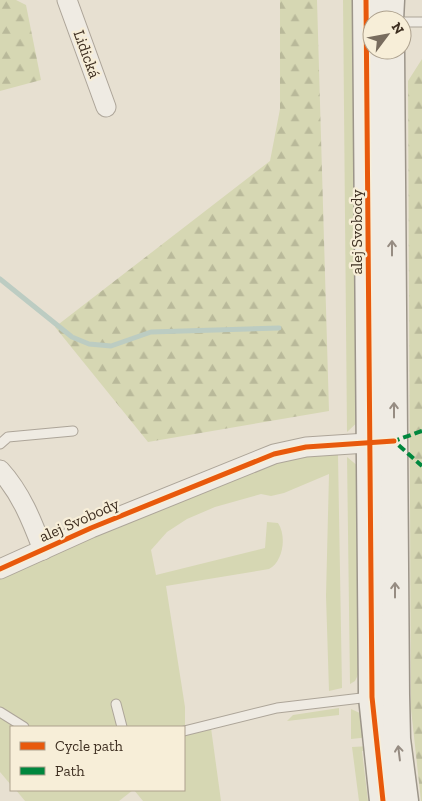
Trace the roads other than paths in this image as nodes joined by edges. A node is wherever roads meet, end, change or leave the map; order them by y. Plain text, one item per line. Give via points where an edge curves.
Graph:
1 (67, 0) edge
2 (390, 0) edge
3 (380, 10) edge
4 (375, 60) edge
5 (391, 60) edge
6 (106, 107) dead end
7 (73, 431) dead end
8 (382, 442) junction
9 (0, 444) edge
10 (0, 470) edge
11 (43, 550) junction
12 (0, 569) edge
13 (384, 696) junction
14 (116, 704) dead end
15 (0, 712) edge
16 (22, 726) edge
17 (122, 726) edge
18 (185, 731) edge
19 (383, 801) edge
20 (405, 801) edge

1 - 6 street, Lidická
2 - 3 street, alej Svobody
4 - 8 street, alej Svobody
8 -> 5 street, alej Svobody
7 - 9 lane via 8,437
8 - 11 street, alej Svobody via 306,447 274,454
8 - 13 street, alej Svobody
10 - 11 street, alej Svobody via 12,483
11 - 12 street, alej Svobody
13 - 18 lane via 277,708
13 - 19 street, alej Svobody
20 -> 13 street, alej Svobody via 397,739
14 - 17 lane
15 - 16 lane

